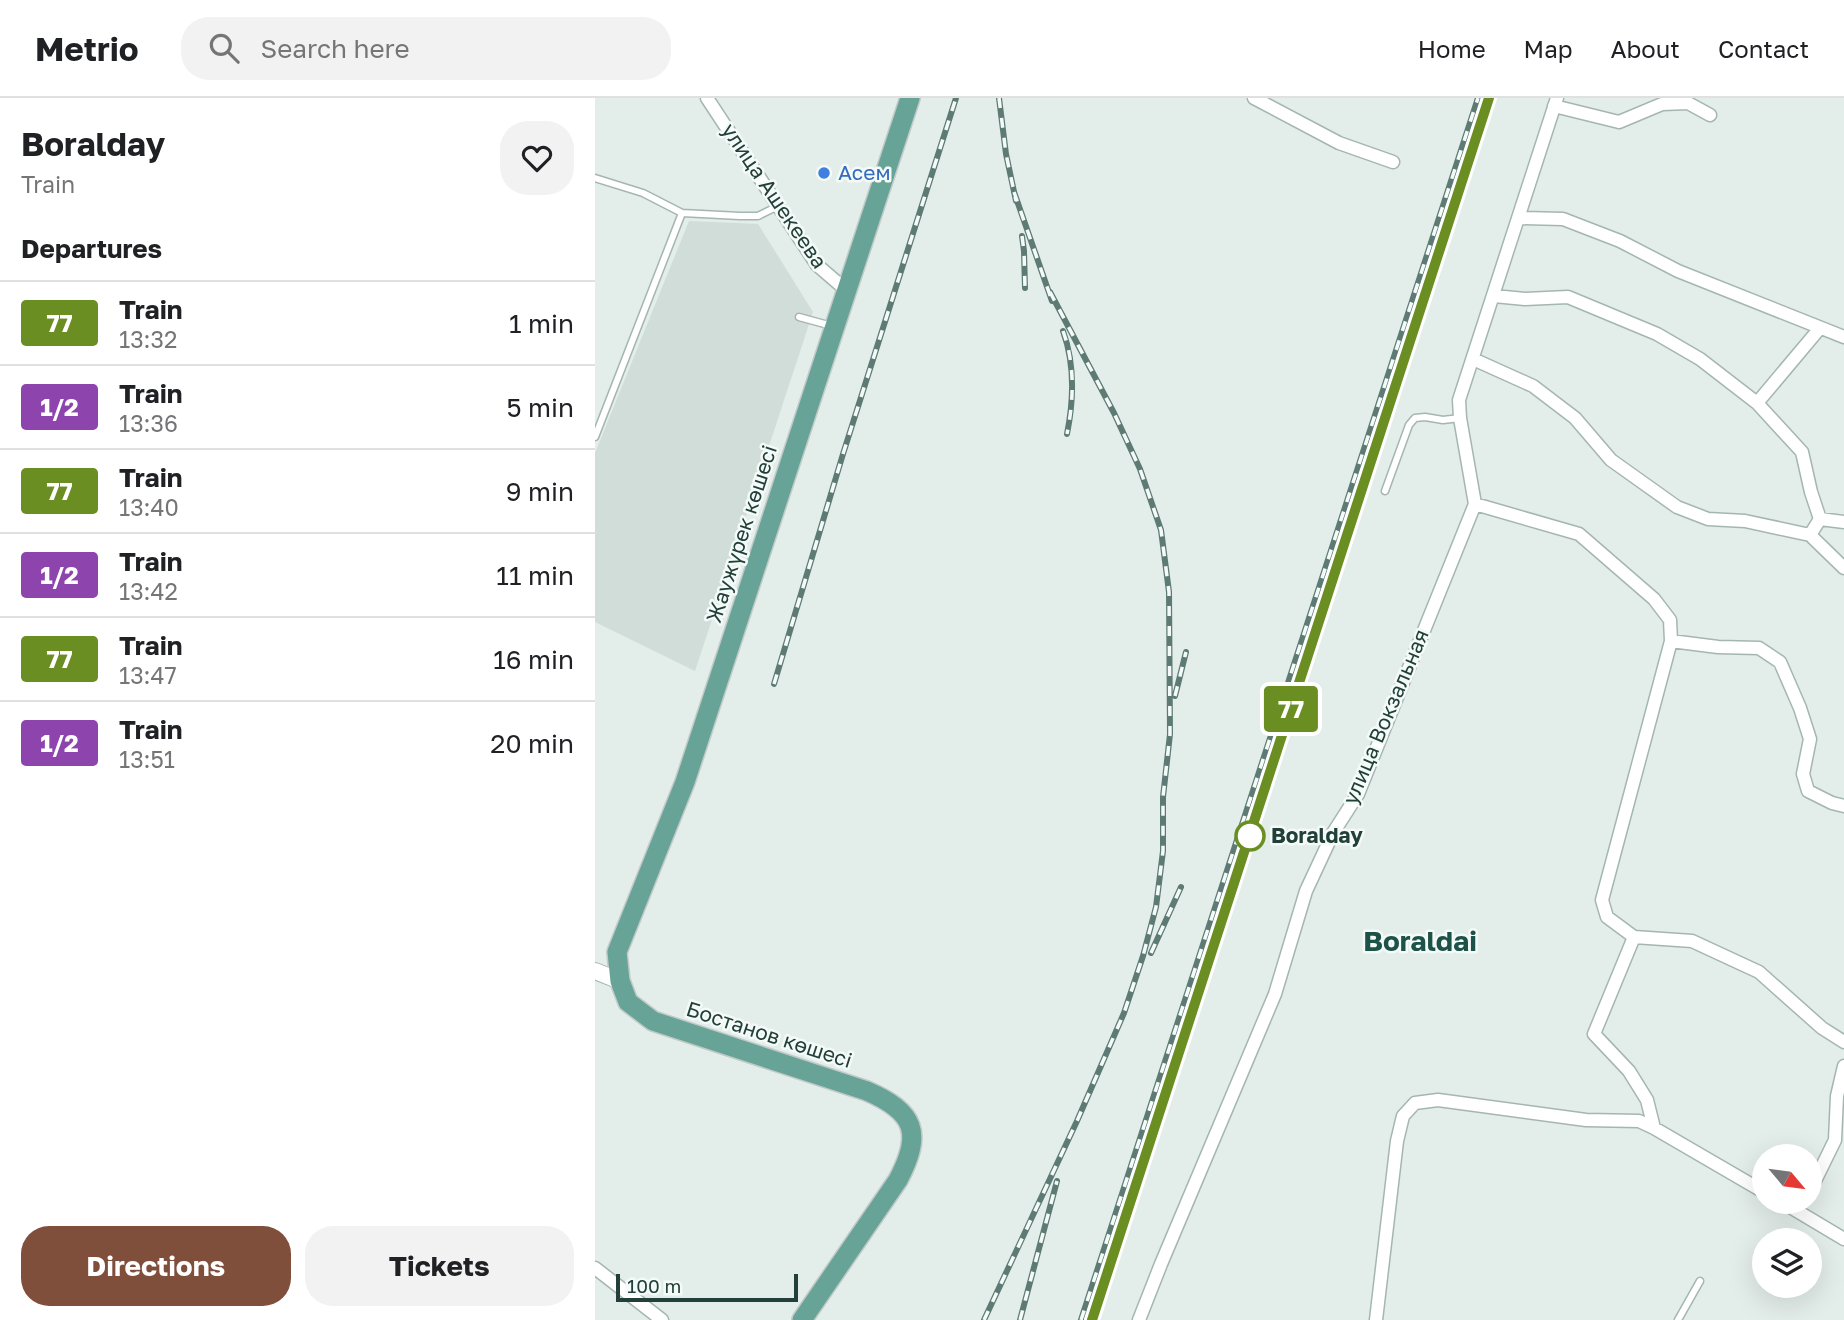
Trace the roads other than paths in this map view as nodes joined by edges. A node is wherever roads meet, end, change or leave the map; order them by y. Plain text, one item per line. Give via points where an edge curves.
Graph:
1 (708, 98) edge
2 (910, 98) edge
3 (1254, 98) edge
4 (1556, 102) edge
5 (1710, 114) dead end
6 (1393, 162) dead end
7 (595, 178) edge
8 (778, 206) junction
9 (682, 213) junction
10 (1519, 218) junction
11 (846, 290) junction
12 (1494, 296) junction
13 (799, 317) dead end
14 (834, 327) junction
15 (1820, 328) junction
16 (1844, 337) edge
17 (1473, 359) junction
18 (1757, 403) junction
19 (1460, 418) junction
20 (595, 437) edge
21 (1385, 491) dead end
22 (1475, 504) junction
23 (1820, 519) junction
24 (1844, 522) edge
25 (1810, 535) junction
26 (1844, 568) edge
27 (1671, 641) junction
28 (1844, 806) edge
29 (1634, 937) junction
30 (595, 971) edge
31 (620, 981) junction
32 (1844, 1042) edge
33 (1844, 1066) edge
34 (1654, 1128) junction
35 (1822, 1166) edge
36 (1752, 1185) edge
37 (1811, 1214) edge
38 (1844, 1239) edge
39 (595, 1268) edge
40 (1700, 1281) dead end
41 (662, 1320) edge
42 (802, 1320) edge
43 (1139, 1320) edge
44 (1376, 1320) edge
45 (1678, 1320) edge

1 - 8 street, улица Ашекеева
2 - 11 main road, Жаужүрек көшесі
3 - 6 street via 1339,143
4 - 5 street via 1619,122 1662,104 1688,103
4 - 10 street
7 - 9 lane via 643,192
8 - 9 lane via 758,215
8 - 11 street, улица Ашекеева via 817,265
9 - 20 lane
10 - 12 street
10 - 15 street via 1563,219
11 - 14 main road, Жаужүрек көшесі
12 - 17 street
12 - 18 street via 1569,297 1603,310 1700,359
13 - 14 lane
14 - 31 main road, Жаужүрек көшесі via 685,782 617,953
15 - 16 street
15 - 18 street
17 - 19 street via 1459,400
17 - 25 street via 1533,386 1575,418 1611,460 1677,507 1708,519 1745,521
18 - 23 street via 1802,452
19 - 21 lane via 1415,418
19 - 22 street
22 - 27 street via 1579,534 1654,599 1670,620
22 - 43 street, улица Вокзальная via 1358,793 1306,891 1275,994
23 - 24 street
23 - 25 street
25 - 26 street
27 - 28 street via 1759,648 1780,662 1810,739 1803,774 1808,791
27 - 29 street via 1602,900 1607,917
29 - 32 street via 1692,941 1759,972
29 - 34 street via 1594,1034 1629,1071 1647,1100
30 - 31 street
31 - 42 main road, Бостанов көшесі via 628,1002 653,1021 867,1091 899,1109 911,1126 909,1159 898,1180
33 - 35 street via 1835,1140
34 - 36 street
34 - 44 street via 1639,1121 1585,1120 1438,1100 1415,1103 1403,1116 1397,1141
37 - 38 street
39 - 41 street
40 - 45 lane

